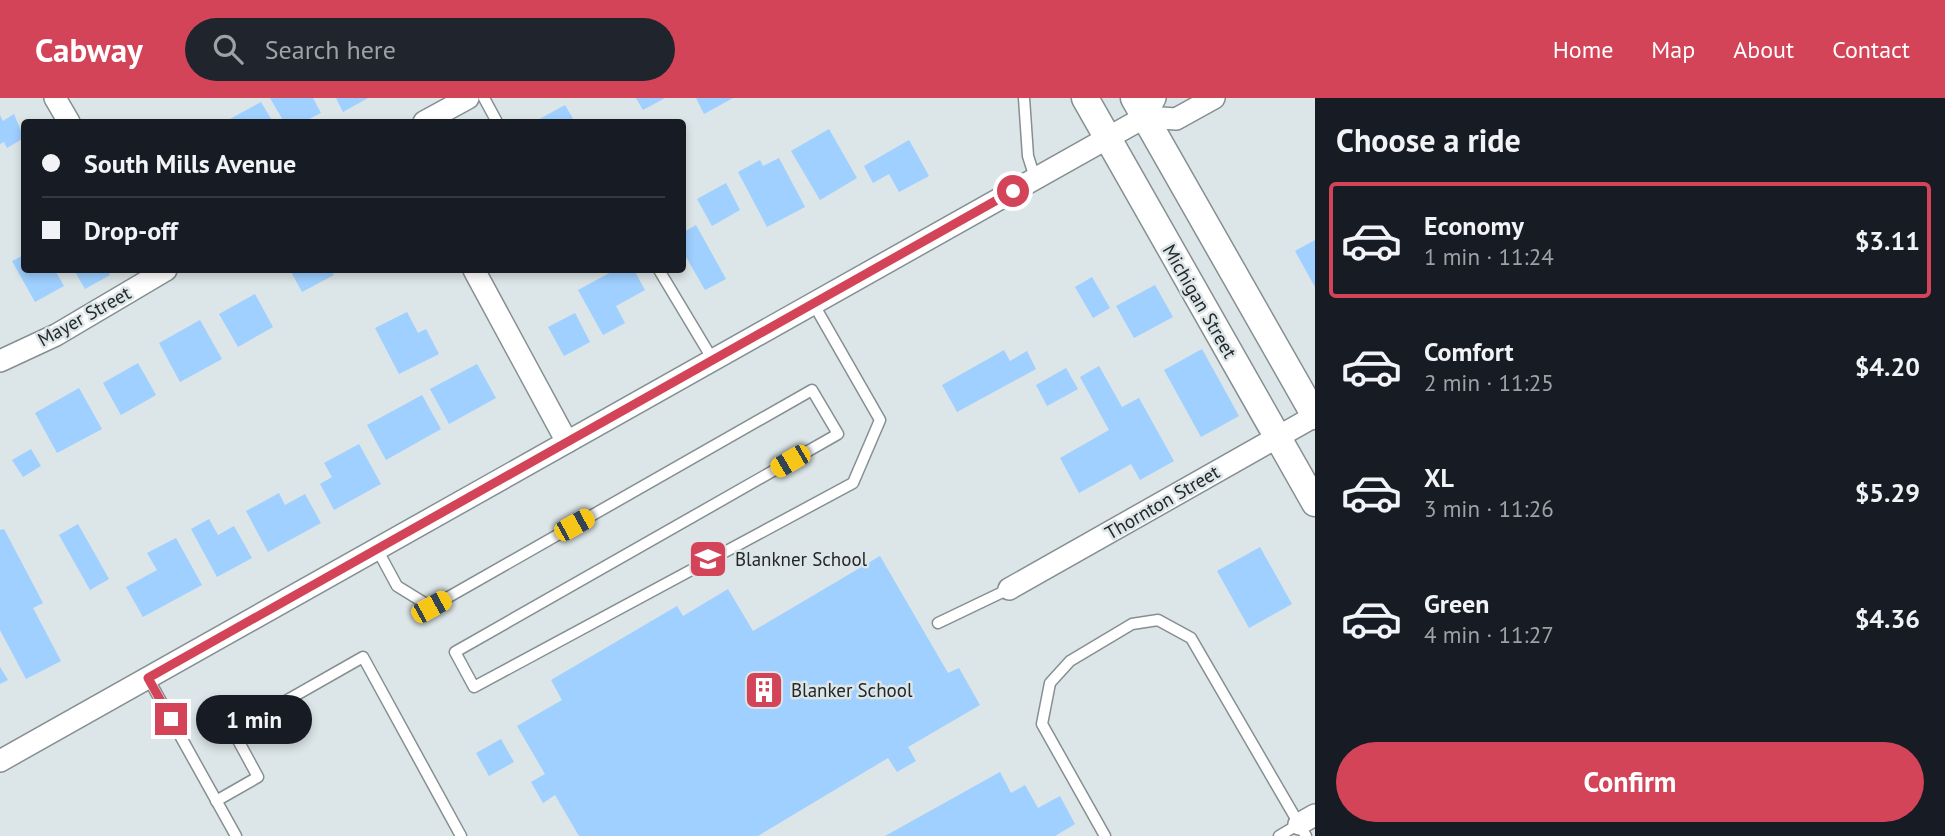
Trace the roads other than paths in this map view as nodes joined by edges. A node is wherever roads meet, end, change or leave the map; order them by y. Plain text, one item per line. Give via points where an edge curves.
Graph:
1 (55, 98) edge
2 (468, 98) edge
3 (484, 98) edge
4 (1024, 98) edge
5 (1085, 98) edge
6 (1214, 98) edge
7 (1145, 104) edge
8 (67, 119) edge
9 (430, 119) edge
10 (495, 119) edge
11 (1108, 138) junction
12 (1035, 178) junction
13 (155, 273) edge
14 (476, 273) edge
15 (661, 273) edge
16 (813, 303) junction
17 (713, 360) junction
18 (0, 361) edge
19 (1315, 416) edge
20 (1278, 437) junction
21 (567, 442) junction
22 (1315, 503) edge
23 (377, 549) junction
24 (1009, 589) joint
25 (938, 623) dead end
26 (148, 678) junction
27 (0, 761) edge
28 (216, 800) junction
29 (1307, 825) edge
30 (236, 836) edge
31 (461, 836) edge
32 (1105, 836) edge
33 (1279, 836) edge

1 - 8 street
2 - 9 street
3 - 10 lane
4 - 12 lane via 1028,156
5 - 11 street, Michigan Street
6 - 7 street via 1176,118
7 - 11 street
7 - 19 street
11 - 12 street
11 - 20 street, Michigan Street
12 - 16 street
13 - 18 street, Mayer Street via 56,335
14 - 21 street
15 - 17 lane
16 - 17 street
16 - 23 lane via 880,420 853,483 474,687 455,652 838,434 813,390 431,607 397,586
17 - 21 street
19 - 20 street, Thornton Street
20 - 22 street, Michigan Street
20 - 24 street, Thornton Street
21 - 23 street
23 - 26 street
24 - 25 lane
26 - 27 street
26 - 28 lane
28 - 30 lane
28 - 31 lane via 258,777 233,731 363,657
29 - 32 lane via 1191,638 1158,620 1132,624 1070,661 1050,683 1042,724
29 - 33 lane

